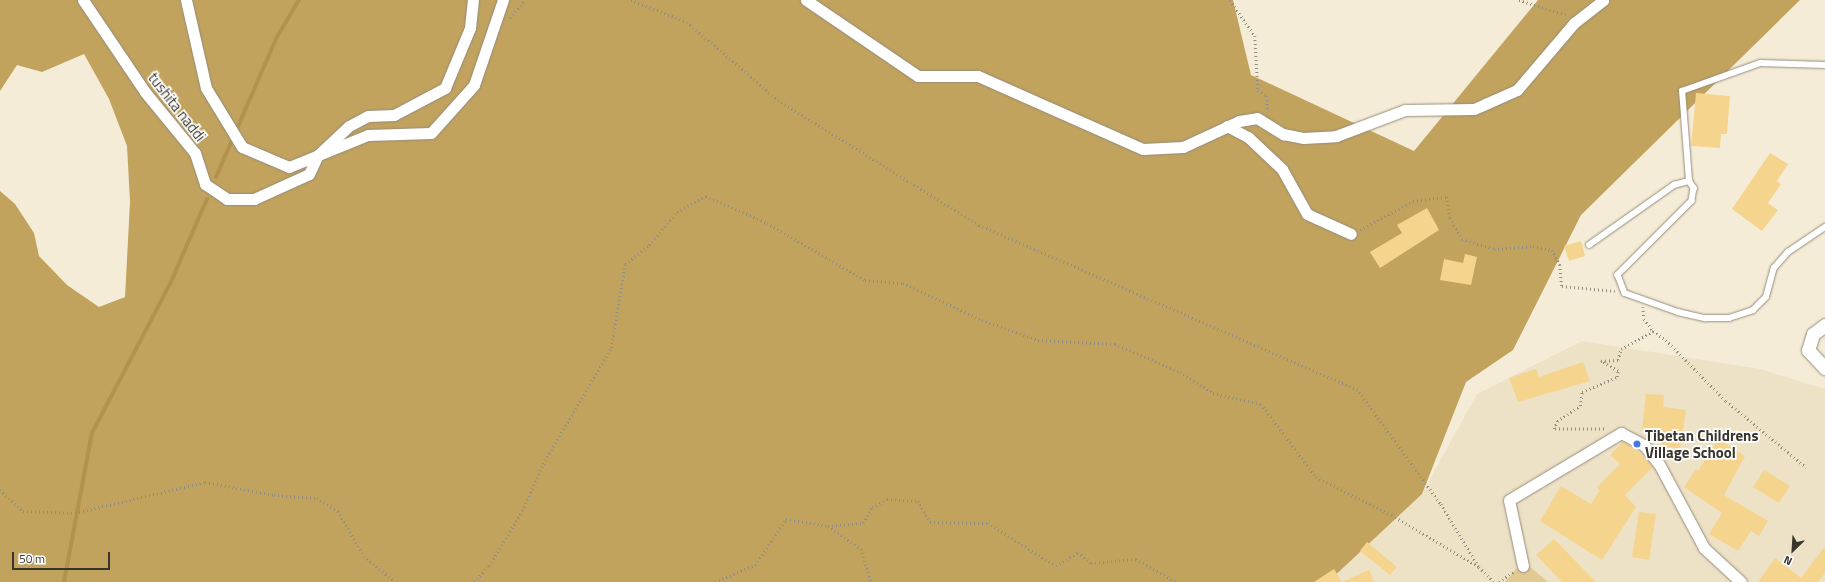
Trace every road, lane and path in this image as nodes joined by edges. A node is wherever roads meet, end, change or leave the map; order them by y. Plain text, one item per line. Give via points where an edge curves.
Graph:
1 (83, 0) edge
2 (186, 0) edge
3 (473, 0) edge
4 (503, 0) edge
5 (631, 0) edge
6 (806, 0) edge
7 (1230, 0) edge
8 (1519, 0) edge
9 (1603, 0) edge
10 (1574, 23) junction
11 (1825, 65) edge
12 (1257, 118) junction
13 (1227, 126) junction
14 (318, 155) junction
15 (1690, 181) junction
16 (1825, 227) edge
17 (1351, 234) joint
18 (1589, 244) dead end
19 (1625, 293) junction
20 (1642, 298) junction
21 (1825, 326) edge
22 (1652, 332) junction
23 (1825, 368) edge
24 (1614, 435) junction
25 (1806, 467) dead end
26 (0, 490) edge
27 (828, 526) junction
28 (1523, 566) joint
29 (1480, 567) junction
30 (395, 582) edge
31 (474, 582) edge
32 (716, 582) edge
33 (871, 582) edge
34 (1177, 582) edge
35 (1494, 582) edge
36 (1498, 582) edge
37 (1742, 582) edge

1 - 14 street, tushita naddi via 145,92 195,153 205,184 227,199 254,199 281,189 309,174
2 - 14 street via 206,88 240,143 289,167
3 - 14 street via 470,28 445,88 394,115 368,116 349,126
4 - 14 street via 474,85 431,133 368,135
5 - 29 path via 686,22 778,100 979,225 1357,389 1441,504
6 - 13 street via 918,76 978,76 1143,149 1183,147
7 - 12 path via 1255,36 1258,90 1267,96 1268,111
8 - 10 path via 1572,17
9 - 10 street
10 - 12 street via 1516,90 1474,108 1405,110 1336,136 1303,138 1283,134
11 - 15 lane via 1760,63 1682,91
12 - 13 street
13 - 17 street via 1248,137 1282,169 1307,214
15 - 18 lane via 1674,185
15 - 19 lane via 1694,188 1692,201 1618,275
16 - 20 lane via 1788,252 1774,268 1766,297 1753,310 1729,318 1705,318
17 - 19 path via 1413,201 1447,197 1450,218 1462,239 1494,249 1533,246 1552,250 1560,265 1562,286
19 - 20 lane
20 - 22 path via 1644,319
21 - 23 street via 1813,334 1808,350
22 - 24 path via 1621,349 1618,360 1601,361 1618,371 1617,377 1582,392 1580,406 1557,421 1554,429 1590,428 1609,430
22 - 25 path via 1666,340 1726,401
24 - 28 street via 1509,500
24 - 37 street via 1621,433 1644,445 1659,464 1704,548
26 - 30 path via 23,511 75,513 205,482 274,495 317,498 338,511 364,556
27 - 32 path via 786,519 755,565
27 - 33 path via 861,549
27 - 34 path via 863,523 872,507 887,499 918,501 930,522 988,523 1056,566 1078,552 1091,563 1136,559
28 - 36 path
29 - 31 path via 1392,515 1316,477 1261,404 1213,393 1180,372 1115,344 1038,340 982,320 903,283 865,280 768,223 706,196 677,212 649,245 625,264 611,348 543,464 522,511 489,566
29 - 35 path

